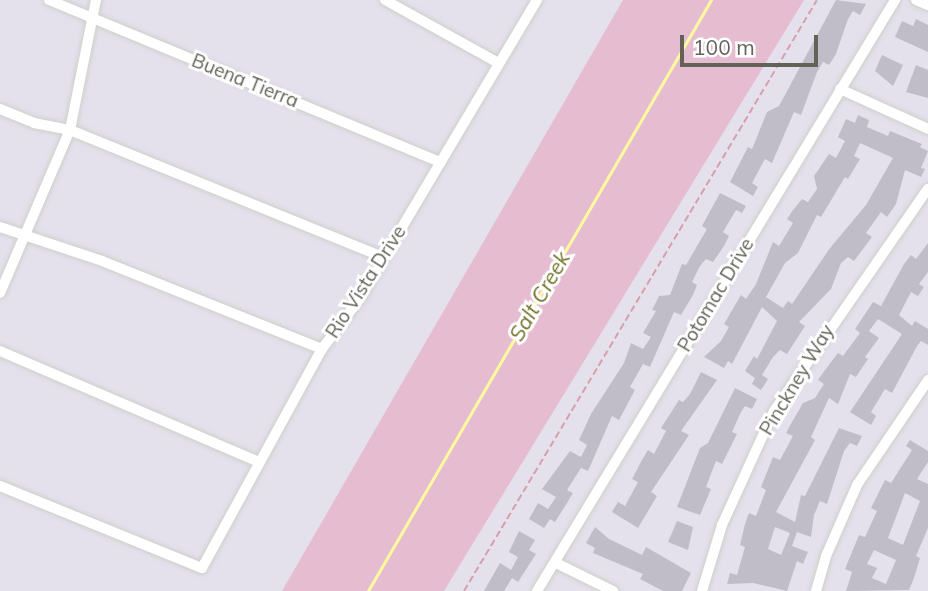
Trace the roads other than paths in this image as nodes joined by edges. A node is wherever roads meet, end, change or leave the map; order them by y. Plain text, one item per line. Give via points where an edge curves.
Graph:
1 (49, 0) edge
2 (96, 0) edge
3 (385, 0) edge
4 (537, 0) edge
5 (895, 0) edge
6 (916, 0) edge
7 (928, 5) edge
8 (93, 19) junction
9 (498, 63) junction
10 (840, 89) junction
11 (0, 109) edge
12 (928, 129) edge
13 (70, 130) junction
14 (441, 162) junction
15 (928, 189) edge
16 (0, 228) edge
17 (23, 237) junction
18 (383, 257) junction
19 (0, 293) edge
20 (322, 349) junction
21 (0, 351) edge
22 (928, 380) edge
23 (260, 462) junction
24 (0, 486) edge
25 (556, 563) junction
26 (537, 591) edge
27 (613, 591) edge
28 (702, 591) edge
29 (816, 591) edge

1 - 8 street, Buena Tierra
2 - 8 street
3 - 9 street
4 - 9 street, Rio Vista Drive
5 - 10 street, Potomac Drive
6 - 7 street
8 - 13 street
8 - 14 street, Buena Tierra
9 - 14 street, Rio Vista Drive
10 - 12 street
10 - 25 street, Potomac Drive
11 - 13 street via 34,123
13 - 17 street
13 - 18 street
14 - 18 street, Rio Vista Drive
15 - 28 street, Pinckney Way via 774,411 722,525
16 - 17 street
17 - 19 street
17 - 20 street via 102,261
18 - 20 street, Rio Vista Drive
20 - 23 street, Rio Vista Drive
21 - 23 street
22 - 29 street via 857,485
23 - 24 street, Rio Vista Drive via 202,568
25 - 26 street, Potomac Drive
25 - 27 street

